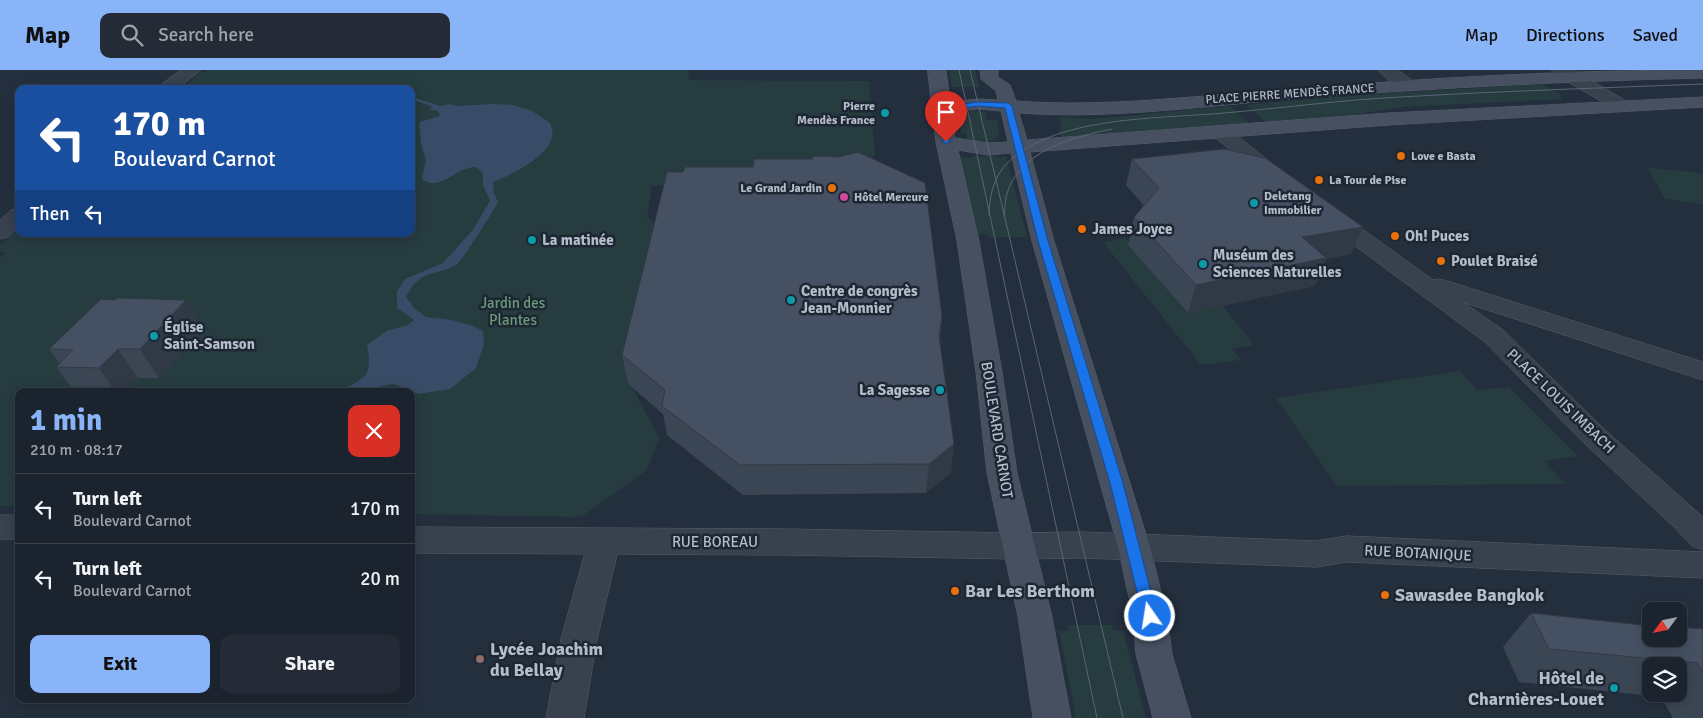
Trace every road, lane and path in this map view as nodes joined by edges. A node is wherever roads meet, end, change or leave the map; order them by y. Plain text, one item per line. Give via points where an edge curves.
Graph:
1 (192, 70) edge
2 (937, 70) edge
3 (989, 70) edge
4 (1386, 70) edge
5 (1566, 73) edge
6 (1703, 73) edge
7 (171, 85) edge
8 (1409, 85) junction
9 (1703, 102) edge
10 (1008, 106) junction
11 (1622, 106) junction
12 (942, 108) junction
13 (1220, 132) junction
14 (946, 142) junction
15 (1066, 143) junction
16 (1011, 144) junction
17 (1026, 177) junction
18 (1289, 186) edge
19 (1313, 204) edge
20 (15, 219) edge
21 (0, 232) edge
22 (1410, 274) junction
23 (1542, 318) junction
24 (1494, 336) junction
25 (1703, 371) edge
26 (0, 526) edge
27 (15, 527) edge
28 (1703, 538) edge
29 (415, 540) edge
30 (604, 542) junction
31 (1018, 546) junction
32 (1134, 547) junction
33 (1703, 565) edge
34 (565, 718) edge
35 (1052, 718) edge
36 (1172, 718) edge

1 - 7 street
2 - 12 main road, BOULEVARD CARNOT
3 - 10 main road via 990,79 1004,89
4 - 8 street
5 - 6 main road, PLACE PIERRE MENDÈS FRANCE
5 - 8 main road, PLACE PIERRE MENDÈS FRANCE
5 - 11 street
8 - 10 main road, PLACE PIERRE MENDÈS FRANCE via 1131,106 1061,109
9 - 11 main road
10 - 12 main road via 971,104
10 - 16 main road
11 - 13 main road
12 - 14 main road, BOULEVARD CARNOT
13 - 15 main road
13 - 18 street
14 - 16 main road via 975,148
14 - 31 main road, BOULEVARD CARNOT via 968,241 1002,473
15 - 16 main road
15 - 17 main road via 1040,159
16 - 17 main road
17 - 32 main road
19 - 22 street
20 - 21 street
22 - 23 street via 1462,294
22 - 24 street, PLACE LOUIS IMBACH
23 - 24 street via 1512,325
23 - 25 street
24 - 28 street, PLACE LOUIS IMBACH
26 - 27 street
29 - 30 street, RUE BOREAU
30 - 31 street, RUE BOREAU
30 - 34 street via 579,638
31 - 32 street, RUE BOREAU
31 - 35 main road, BOULEVARD CARNOT via 1035,617
32 - 33 street, RUE BOTANIQUE via 1316,554 1347,549
32 - 36 main road via 1150,616 1154,654

